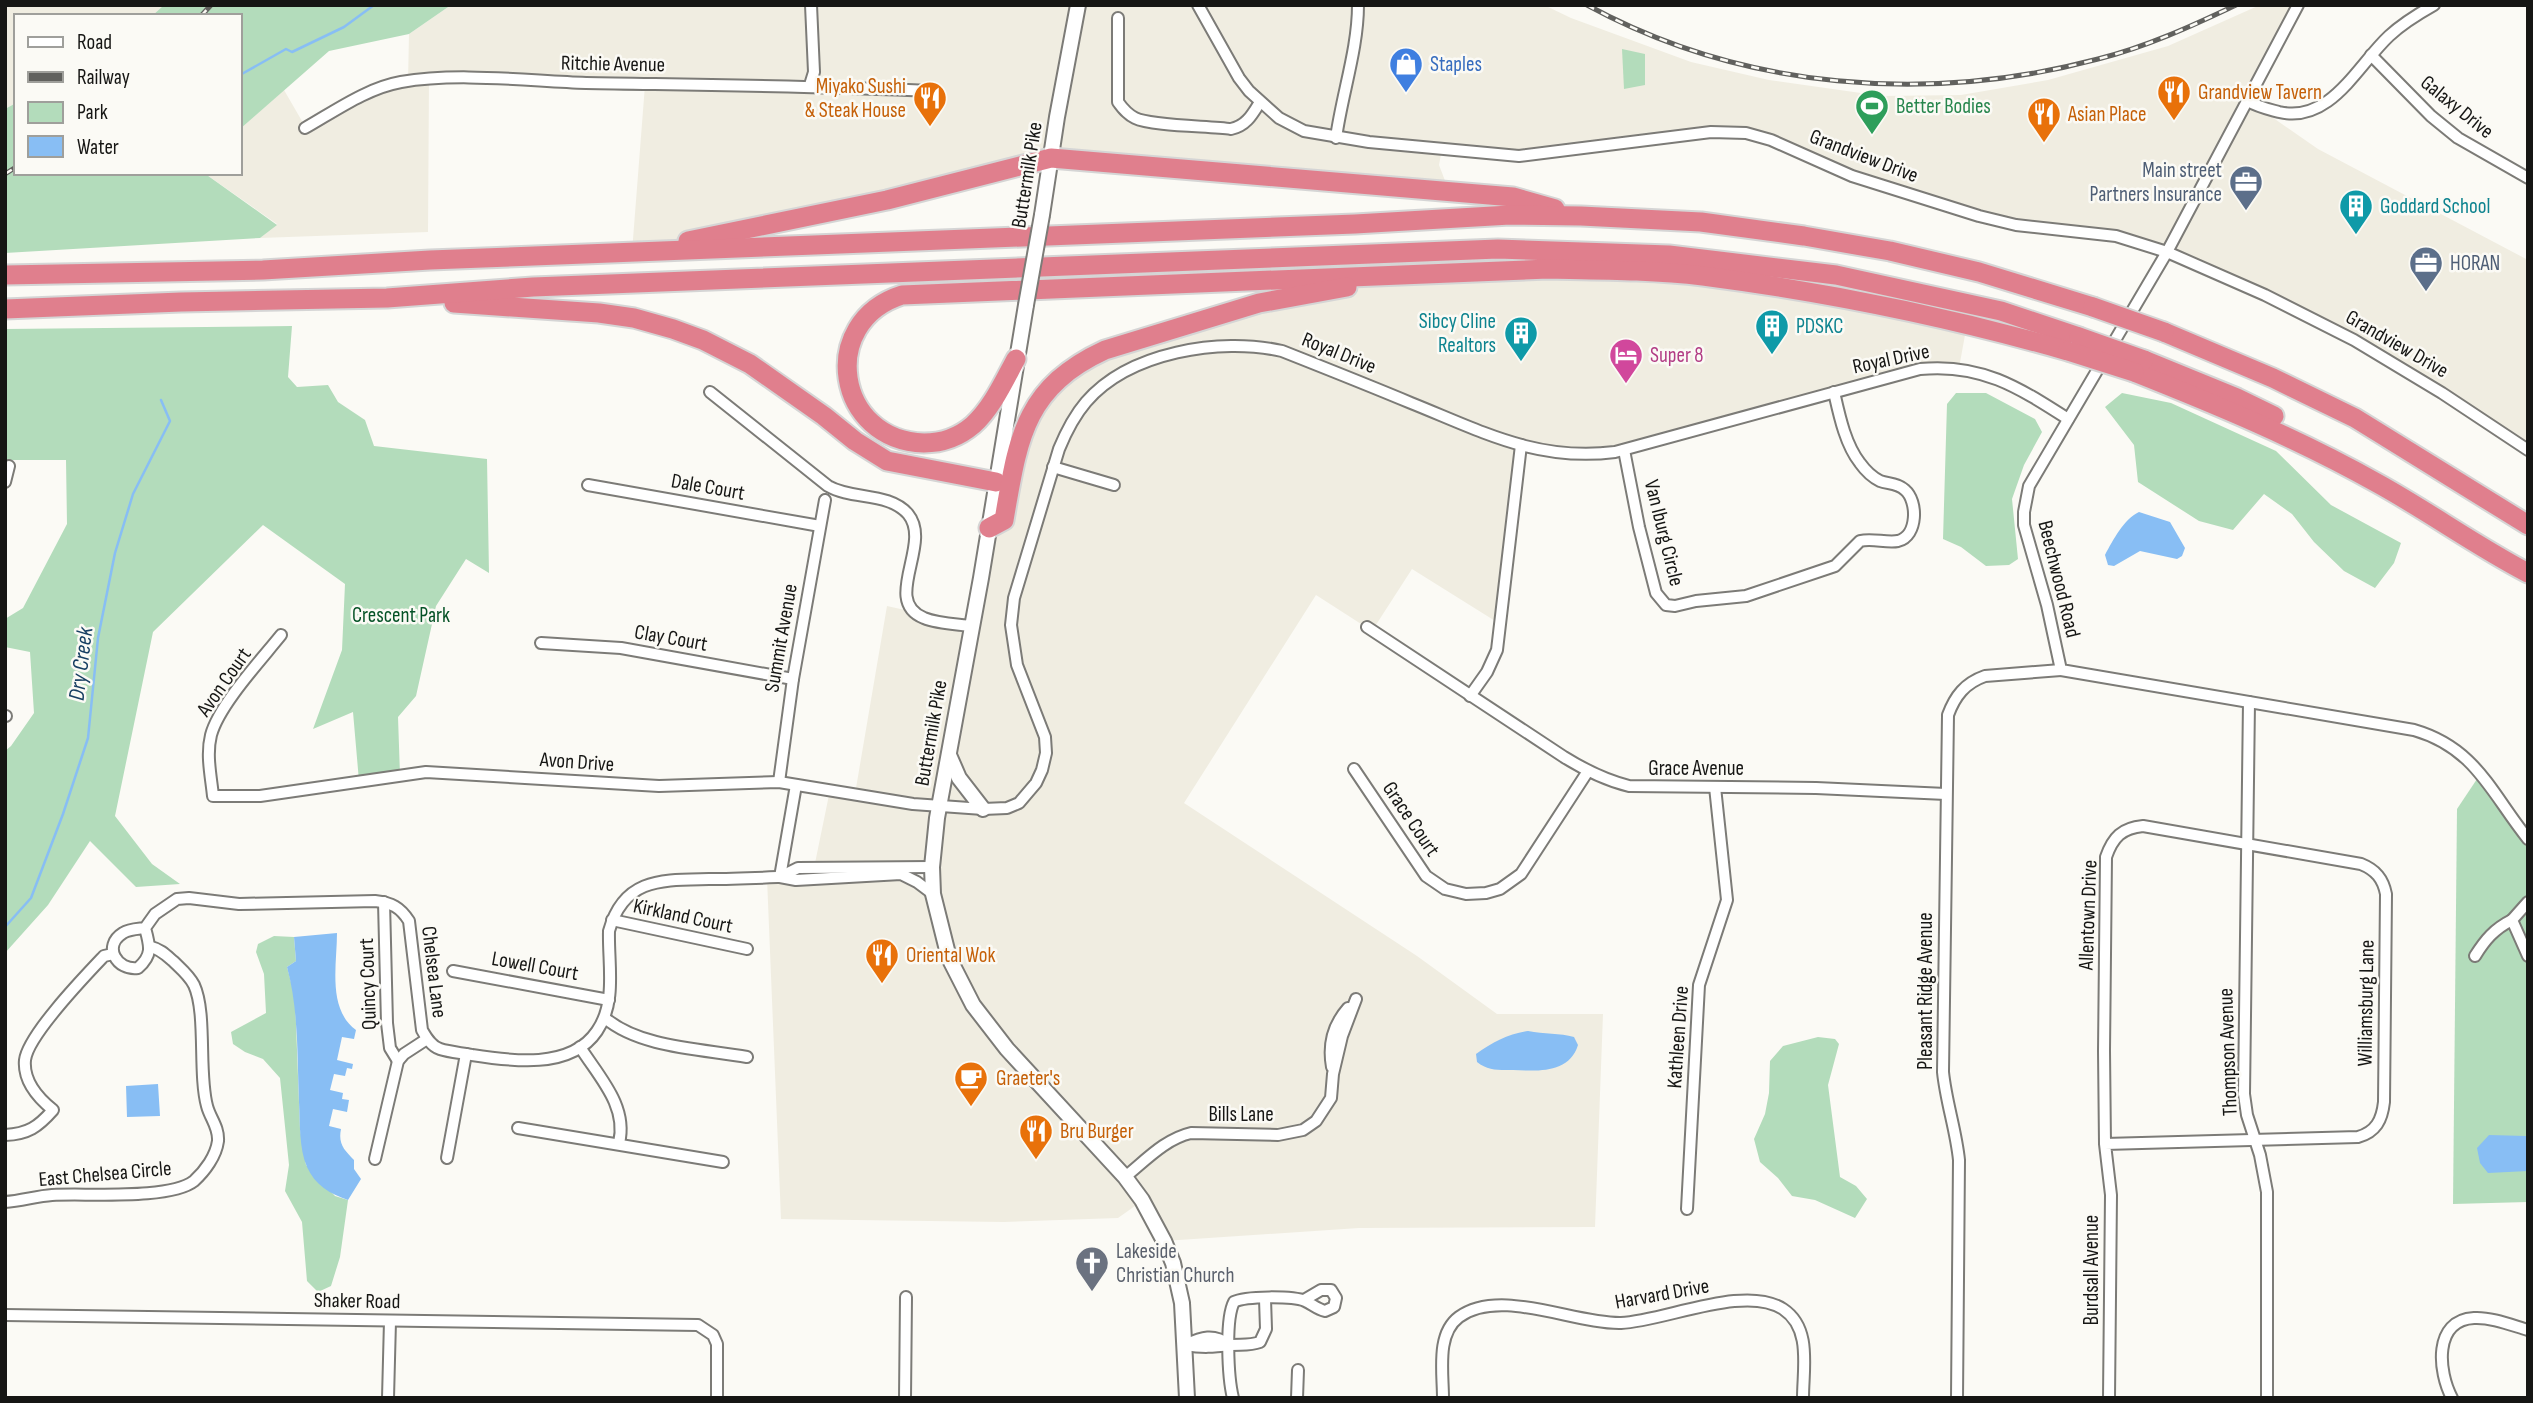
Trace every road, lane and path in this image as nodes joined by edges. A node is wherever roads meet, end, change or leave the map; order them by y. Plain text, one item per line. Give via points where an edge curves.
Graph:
1 (811, 5) edge
2 (1078, 5) edge
3 (1198, 5) edge
4 (1358, 5) edge
5 (2298, 5) edge
6 (2434, 5) edge
7 (1118, 18) dead end
8 (2371, 55) junction
9 (810, 85) junction
10 (930, 91) dead end
11 (2248, 101) junction
12 (1260, 102) junction
13 (305, 128) dead end
14 (1336, 138) junction
15 (1051, 158) junction
16 (2528, 178) edge
17 (1581, 216) junction
18 (632, 252) junction
19 (2167, 252) junction
20 (5, 275) edge
21 (1739, 283) junction
22 (387, 298) junction
23 (5, 309) edge
24 (2074, 344) junction
25 (1016, 359) junction
26 (2139, 366) junction
27 (1834, 391) junction
28 (710, 392) dead end
29 (2068, 419) junction
30 (1521, 445) junction
31 (1624, 450) junction
32 (2528, 450) edge
33 (9, 466) dead end
34 (1053, 467) junction
35 (5, 482) edge
36 (996, 482) junction
37 (588, 485) dead end
38 (1114, 485) dead end
39 (825, 500) dead end
40 (2528, 525) edge
41 (820, 526) junction
42 (989, 528) junction
43 (2528, 563) edge
44 (2528, 573) edge
45 (972, 626) junction
46 (1367, 627) dead end
47 (281, 635) dead end
48 (541, 643) dead end
49 (2061, 670) junction
50 (793, 679) junction
51 (1470, 695) junction
52 (2249, 702) junction
53 (949, 755) junction
54 (1354, 769) dead end
55 (1588, 771) junction
56 (779, 782) junction
57 (796, 785) junction
58 (1715, 787) junction
59 (1946, 794) junction
60 (213, 796) joint
61 (939, 806) junction
62 (983, 809) junction
63 (2528, 839) edge
64 (2246, 844) junction
65 (932, 867) junction
66 (2379, 875) joint
67 (780, 877) junction
68 (933, 894) junction
69 (384, 902) junction
70 (2528, 902) edge
71 (612, 920) junction
72 (2512, 920) junction
73 (145, 928) junction
74 (151, 947) junction
75 (747, 949) dead end
76 (113, 954) junction
77 (2475, 956) dead end
78 (2528, 956) edge
79 (453, 971) dead end
80 (609, 1000) junction
81 (605, 1018) junction
82 (428, 1039) junction
83 (580, 1047) junction
84 (466, 1054) junction
85 (747, 1057) dead end
86 (398, 1061) junction
87 (1333, 1074) junction
88 (518, 1128) dead end
89 (5, 1135) edge
90 (2253, 1140) junction
91 (619, 1143) junction
92 (2105, 1144) junction
93 (447, 1158) dead end
94 (375, 1159) dead end
95 (723, 1162) dead end
96 (1125, 1177) junction
97 (5, 1202) edge
98 (1687, 1209) dead end
99 (906, 1297) dead end
100 (1265, 1299) junction
101 (1304, 1300) dead end
102 (5, 1315) edge
103 (390, 1321) junction
104 (2528, 1330) edge
105 (1185, 1345) junction
106 (1230, 1345) junction
107 (1297, 1370) dead end
108 (387, 1398) edge
109 (717, 1398) edge
110 (905, 1398) edge
111 (1187, 1398) edge
112 (1233, 1398) edge
113 (1297, 1398) edge
114 (1443, 1398) edge
115 (1803, 1398) edge
116 (1957, 1398) edge
117 (2109, 1398) edge
118 (2267, 1398) edge
119 (2452, 1398) edge

1 - 9 street via 814,72
2 - 15 main road, Buttermilk Pike
3 - 12 street, Grandview Drive via 1239,78
4 - 14 street
5 - 11 street, Beechwood Road
6 - 8 street via 2405,22
7 - 12 street via 1118,102 1125,112 1147,121 1231,129 1249,120
8 - 11 street via 2336,95 2314,111 2292,115
8 - 16 street, Galaxy Drive via 2458,138
9 - 10 street, Ritchie Avenue
9 - 13 street, Ritchie Avenue via 415,81 365,95
11 - 19 street, Beechwood Road
12 - 14 street, Grandview Drive via 1304,131
14 - 19 street, Grandview Drive via 1519,156 1711,132 1746,133 1852,176 1979,216 2016,225 2116,236
15 - 17 highway via 1513,197
15 - 18 highway via 887,200
15 - 25 main road, Buttermilk Pike, bridge
17 - 18 highway via 1510,215
17 - 40 highway, bridge via 1701,222 1891,251 2093,307 2164,332 2355,418
18 - 20 highway via 263,270
19 - 29 street, Beechwood Road
19 - 32 street, Grandview Drive via 2354,340
21 - 24 highway
21 - 25 highway via 1702,276 1548,269 929,292 902,295 880,305 855,332 846,362 853,399 867,418 895,438 934,443 962,433 982,416
21 - 42 highway via 1637,278 1356,286 1259,303 1105,349 1067,373 1037,404 1017,449 1004,520
22 - 23 highway
22 - 24 highway via 533,287 1498,249 1669,255 1836,275 2001,311
22 - 36 highway via 598,313 673,328 750,365 887,461
24 - 26 highway, bridge
25 - 36 main road, Buttermilk Pike
26 - 43 highway via 2237,398 2346,452 2435,502
26 - 44 highway via 2329,457
27 - 29 street, Royal Drive via 1920,369 1959,368 2021,389
27 - 31 street, Royal Drive
27 - 31 street, Van Iburg Circle via 1853,452 1872,476 1909,494 1912,526 1897,541 1860,541 1835,566 1746,596 1675,606 1662,602 1639,527
28 - 45 street via 828,486 891,503 908,514 915,545 906,591 908,604 926,619
29 - 49 street, Beechwood Road via 2029,486 2024,512
30 - 31 street, Royal Drive via 1559,454
30 - 34 street, Royal Drive via 1282,351 1230,345 1155,360 1104,385 1077,413
30 - 51 street via 1497,650
33 - 35 street
34 - 38 street
34 - 62 street, Royal Drive via 1014,598 1011,625 1017,665 1045,737 1046,753 1036,783 1019,803
36 - 42 main road, Buttermilk Pike
37 - 41 street, Dale Court
39 - 41 street, Summit Avenue
41 - 50 street, Summit Avenue
42 - 45 main road, Buttermilk Pike
45 - 53 main road, Buttermilk Pike
46 - 51 street, Grace Avenue
47 - 60 street, Avon Court via 214,728 209,745
48 - 50 street, Clay Court via 621,648
49 - 52 street, Beechwood Road
49 - 59 street, Pleasant Ridge Avenue via 1984,676 1964,688 1948,715
50 - 56 street, Summit Avenue
51 - 55 street, Grace Avenue
52 - 63 street, Beechwood Road via 2414,730 2443,740 2473,764
52 - 64 street, Thompson Avenue
53 - 61 main road, Buttermilk Pike
53 - 62 main road via 959,778
54 - 55 street, Grace Court via 1426,876 1445,889 1466,894 1500,889 1521,874
55 - 58 street, Grace Avenue via 1629,786
56 - 57 street, Avon Drive
56 - 60 street, Avon Drive via 659,786 426,772 260,796
57 - 61 street, Avon Drive
57 - 67 street
58 - 59 street, Grace Avenue
58 - 98 street, Kathleen Drive via 1727,900 1699,985
59 - 116 street, Pleasant Ridge Avenue via 1943,1072 1959,1160
61 - 62 street, Royal Drive
61 - 65 main road, Buttermilk Pike
64 - 66 street, Allentown Drive via 2361,864
64 - 90 street, Thompson Avenue via 2244,1094
64 - 92 street, Allentown Drive via 2143,826 2126,829 2111,844 2106,857
65 - 67 street via 798,868
65 - 68 main road, Buttermilk Pike
66 - 90 street, Williamsburg Lane via 2386,894 2382,1116 2372,1130 2358,1138
67 - 68 street via 901,874
67 - 71 street via 658,881 636,892
68 - 96 main road, Buttermilk Pike via 949,958 973,1006
69 - 73 street via 239,904 189,898 155,914
69 - 82 street, Chelsea Lane via 397,906 410,921 422,1030
69 - 86 street, Quincy Court via 387,1023 390,1048
70 - 72 street
71 - 75 street, Kirkland Court
71 - 80 street
72 - 77 street via 2486,939
72 - 78 street
73 - 74 street
73 - 76 street via 120,934
74 - 76 street via 138,968 129,970 118,964
74 - 97 street, East Chelsea Circle via 164,952 195,986 207,1106 217,1127 213,1158 185,1186
76 - 89 street via 104,956 67,996 25,1058 32,1088 53,1110 33,1130
79 - 80 street, Lowell Court
80 - 81 street
81 - 83 street
81 - 85 street via 646,1040
82 - 84 street, Chelsea Lane via 438,1048
82 - 86 street
83 - 84 street, Chelsea Lane via 545,1058
83 - 91 street via 613,1096 621,1119
84 - 93 street
86 - 94 street
87 - 87 street, Bills Lane via 1346,1023 1356,999 1335,1027
87 - 96 street, Bills Lane via 1331,1098 1324,1112 1303,1130 1279,1135 1191,1133 1170,1140
88 - 91 street
90 - 92 street
90 - 118 street, Thompson Avenue via 2267,1192
91 - 95 street
92 - 117 street, Burdsall Avenue via 2111,1195
96 - 105 main road, Buttermilk Pike via 1142,1200 1173,1264
99 - 110 street
100 - 101 street
100 - 106 street via 1263,1338 1250,1346
100 - 106 street via 1234,1302 1229,1311
102 - 103 street, Shaker Road
103 - 108 street
103 - 109 street, Shaker Road via 698,1325 708,1330 717,1344
104 - 119 street via 2478,1317 2453,1327 2441,1350
105 - 106 street
105 - 111 main road, Buttermilk Pike
106 - 112 street
107 - 113 street
114 - 115 street, Harvard Drive via 1448,1330 1457,1319 1480,1307 1634,1322 1714,1304 1759,1301 1776,1305 1799,1325 1804,1338

